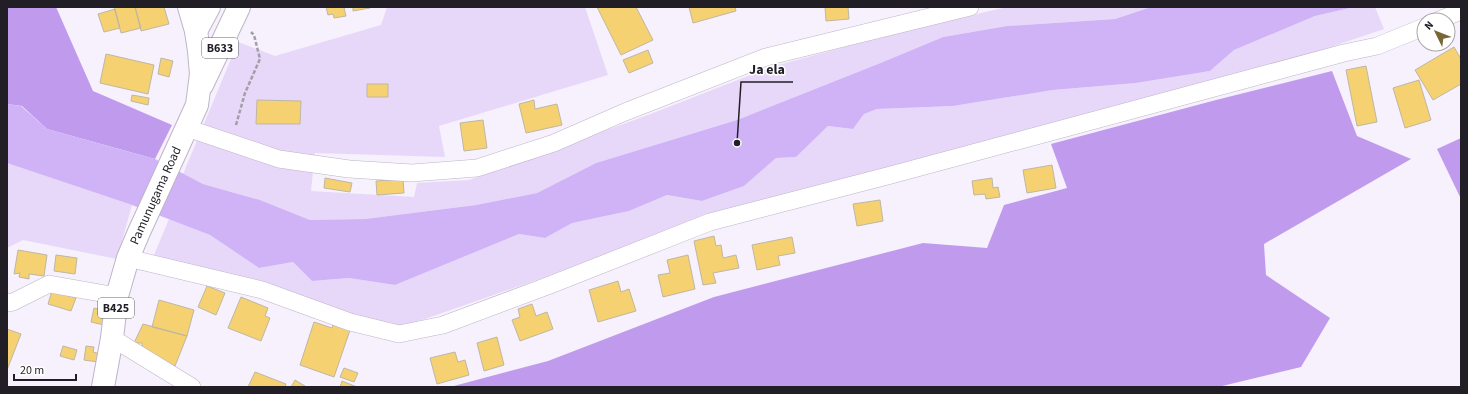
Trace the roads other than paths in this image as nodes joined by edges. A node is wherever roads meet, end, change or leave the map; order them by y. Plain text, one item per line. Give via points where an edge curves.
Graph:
1 (189, 7) edge
2 (209, 7) edge
3 (970, 7) edge
4 (238, 10) edge
5 (1416, 29) edge
6 (196, 31) junction
7 (200, 90) junction
8 (187, 128) junction
9 (128, 258) junction
10 (117, 296) junction
11 (7, 303) edge
12 (112, 338) junction
13 (103, 387) edge
14 (192, 387) edge

1 - 6 main road, Pamunugama Road / B425
2 - 6 main road, B633
3 - 8 street via 766,57 625,112 554,143 477,168 412,174 349,169 279,159
4 - 7 main road, B633
5 - 9 street via 1377,46 710,222 443,325 399,334 350,322 262,290
6 - 7 main road, Pamunugama Road / B425
7 - 8 main road, Pamunugama Road / B425 via 197,105
8 - 9 main road, Pamunugama Road / B425
9 - 10 main road, Pamunugama Road / B425
10 - 11 street via 49,284
10 - 12 main road, Pamunugama Road / B425
12 - 13 main road, Pamunugama Road / B425
12 - 14 street

